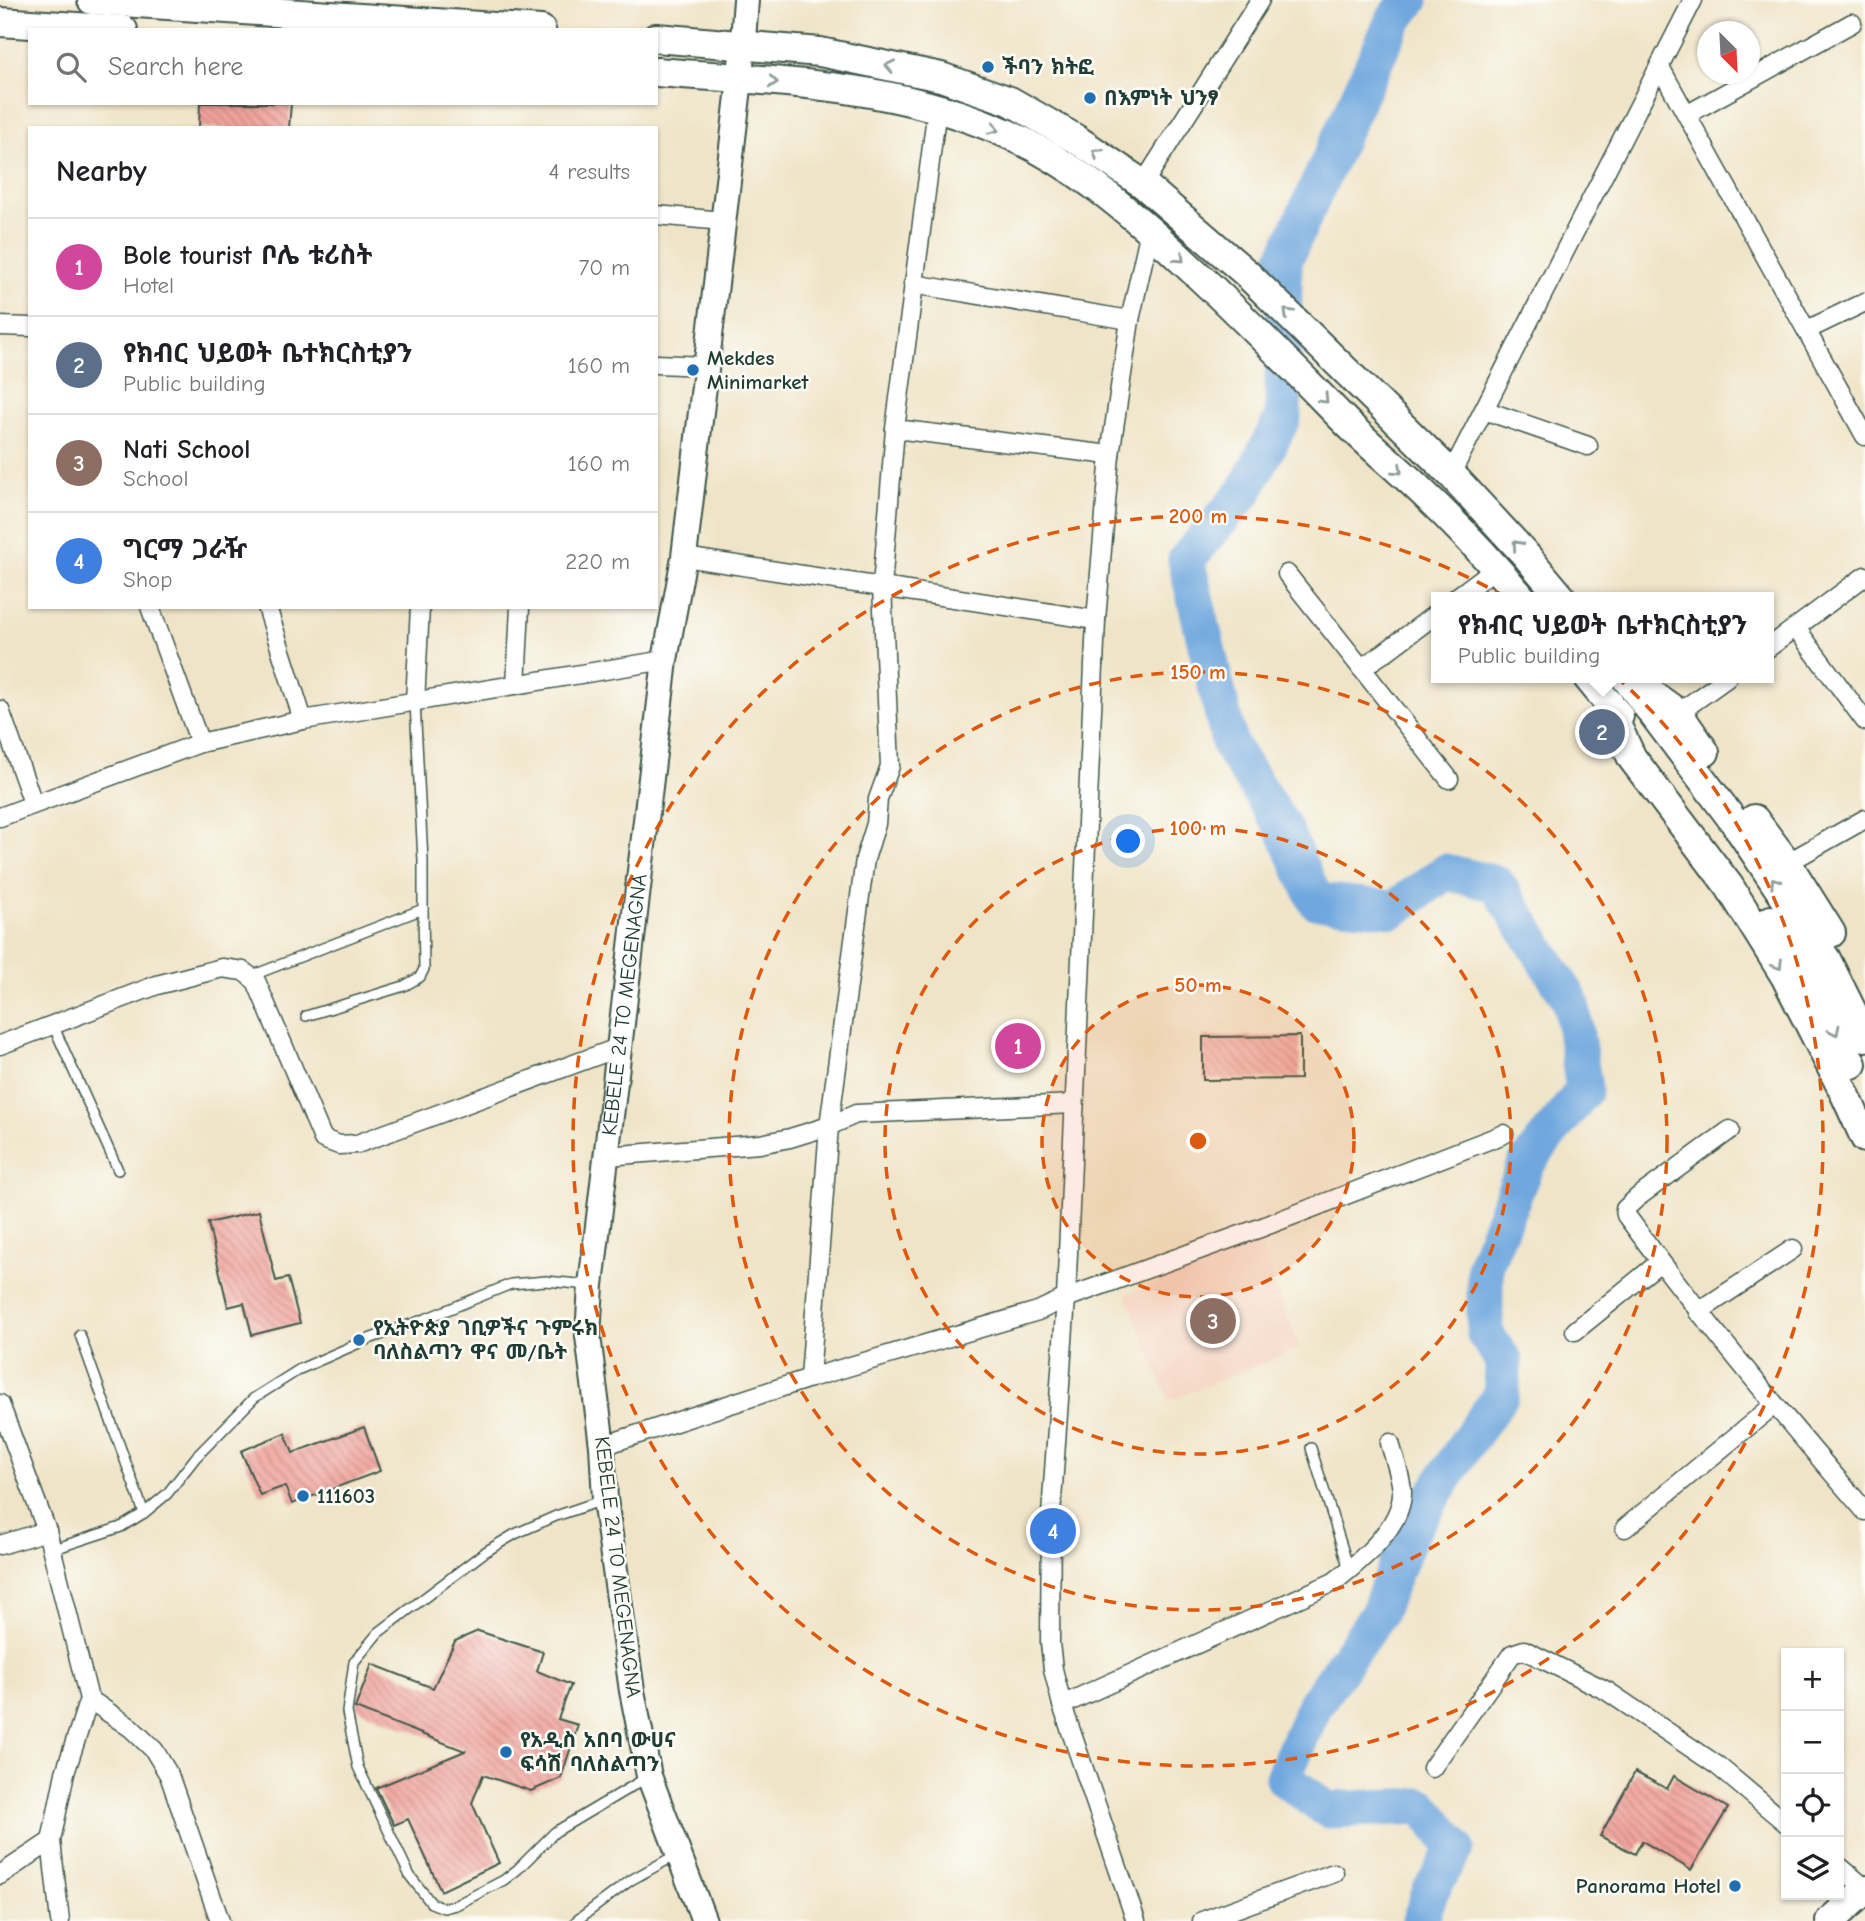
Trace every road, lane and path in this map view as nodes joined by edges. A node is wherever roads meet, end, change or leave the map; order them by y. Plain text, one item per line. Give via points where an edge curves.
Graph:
1 (92, 0) edge
2 (746, 0) edge
3 (1260, 0) edge
4 (1693, 0) edge
5 (0, 22) edge
6 (1852, 23) dead end
7 (92, 28) edge
8 (518, 28) edge
9 (658, 37) edge
10 (742, 43) junction
11 (1660, 66) junction
12 (658, 72) edge
13 (740, 79) junction
14 (937, 108) junction
15 (1688, 114) junction
16 (1143, 184) junction
17 (658, 215) edge
18 (723, 221) junction
19 (1150, 230) junction
20 (913, 284) junction
21 (1865, 302) edge
22 (1130, 320) junction
23 (0, 326) edge
24 (28, 327) edge
25 (1807, 330) junction
26 (1322, 346) junction
27 (658, 363) edge
28 (706, 366) junction
29 (1298, 373) junction
30 (1484, 410) junction
31 (895, 429) junction
32 (1865, 436) edge
33 (1588, 446) dead end
34 (1111, 455) junction
35 (1451, 474) junction
36 (684, 557) junction
37 (1496, 568) junction
38 (1287, 574) dead end
39 (1865, 576) edge
40 (882, 587) junction
41 (1464, 592) edge
42 (1517, 592) edge
43 (1556, 592) edge
44 (151, 609) edge
45 (268, 609) edge
46 (420, 609) edge
47 (520, 609) edge
48 (1431, 618) edge
49 (1096, 620) junction
50 (1796, 628) junction
51 (1774, 644) edge
52 (665, 660) junction
53 (1361, 668) junction
54 (1592, 683) edge
55 (1630, 683) edge
56 (1634, 683) edge
57 (1720, 683) edge
58 (516, 685) junction
59 (415, 702) junction
60 (1609, 703) junction
61 (0, 710) edge
62 (1678, 713) junction
63 (303, 720) junction
64 (1865, 721) edge
65 (200, 743) junction
66 (1449, 779) dead end
67 (33, 803) junction
68 (0, 817) edge
69 (1865, 818) edge
70 (1787, 863) junction
71 (423, 909) junction
72 (1816, 964) junction
73 (251, 976) junction
74 (1865, 997) edge
75 (306, 1016) dead end
76 (53, 1025) junction
77 (1865, 1037) edge
78 (0, 1045) edge
79 (620, 1047) junction
80 (1865, 1091) edge
81 (1074, 1104) junction
82 (829, 1126) junction
83 (1730, 1130) dead end
84 (1504, 1134) dead end
85 (1865, 1138) edge
86 (607, 1156) junction
87 (118, 1170) dead end
88 (1793, 1250) dead end
89 (1660, 1262) junction
90 (591, 1285) junction
91 (1066, 1298) junction
92 (1698, 1312) junction
93 (1574, 1331) dead end
94 (80, 1335) dead end
95 (810, 1378) junction
96 (0, 1404) edge
97 (1774, 1405) junction
98 (1390, 1443) dead end
99 (602, 1446) junction
100 (1311, 1448) dead end
101 (605, 1499) junction
102 (1865, 1511) edge
103 (144, 1513) junction
104 (1625, 1528) dead end
105 (47, 1531) junction
106 (0, 1545) edge
107 (51, 1550) junction
108 (1349, 1569) junction
109 (89, 1699) junction
110 (1062, 1705) junction
111 (1432, 1768) dead end
112 (649, 1776) junction
113 (1781, 1819) edge
114 (51, 1841) junction
115 (679, 1854) junction
116 (1844, 1870) edge
117 (1334, 1873) dead end
118 (0, 1875) edge
119 (1865, 1889) edge
120 (61, 1921) edge
121 (220, 1921) edge
122 (576, 1921) edge
123 (704, 1921) edge
124 (1136, 1921) edge
125 (1202, 1921) edge
126 (1830, 1921) edge

1 - 8 main road via 319,11
2 - 10 main road
3 - 16 street
4 - 11 street
5 - 7 main road
6 - 15 street
9 - 10 main road
10 - 13 main road, KEBELE 24 TO MEGENAGNA
16 -> 10 main road via 1010,101 941,77 820,51
11 - 15 street
11 - 30 street
12 - 13 main road
13 -> 14 main road via 865,91
13 - 18 main road, KEBELE 24 TO MEGENAGNA
14 -> 19 main road via 1041,150 1096,185
14 - 20 street
15 - 25 street
26 -> 16 main road via 1246,272
17 - 18 street
18 - 28 main road, KEBELE 24 TO MEGENAGNA
19 - 22 street
19 -> 29 main road
20 - 22 street
20 - 31 street
21 - 25 street
22 - 34 street
23 - 24 street
25 - 32 street
26 - 29 main road
26 - 35 main road
27 - 28 street
28 - 36 main road, KEBELE 24 TO MEGENAGNA
29 -> 37 main road
30 - 33 street
30 - 35 street
31 - 34 street
31 - 40 street
34 - 49 street
43 -> 35 main road
36 - 40 street
36 - 52 main road, KEBELE 24 TO MEGENAGNA
37 - 41 street
37 - 42 main road
38 - 53 street
39 - 50 street
40 - 49 street
40 - 82 street via 890,766 865,859
44 - 65 street
45 - 63 street
46 - 59 street
47 - 58 street
48 - 53 street
49 - 81 street
50 - 51 street
50 - 64 street
52 - 58 street
52 - 79 main road, KEBELE 24 TO MEGENAGNA
53 - 66 street
54 - 60 main road
72 -> 55 main road via 1735,822
56 - 62 main road
57 - 62 street
58 - 59 street
59 - 63 street
59 - 71 lane
60 - 72 main road
60 -> 85 main road via 1632,758 1728,886 1785,976
61 - 67 street
62 - 70 main road
63 - 65 street
65 - 67 street
67 - 68 street
69 - 70 street
70 - 74 main road
71 - 73 lane
71 - 75 lane via 424,969 420,977
72 - 77 main road
72 -> 80 main road
73 - 76 street via 222,968 157,985
73 - 79 street via 323,1139 340,1145 357,1144
76 - 78 street
76 - 87 lane
79 - 86 main road, KEBELE 24 TO MEGENAGNA
81 - 82 street via 856,1114
81 - 91 street
82 - 86 street via 760,1144
82 - 95 street
83 - 89 street via 1625,1209
84 - 91 street
86 - 90 main road, KEBELE 24 TO MEGENAGNA
88 - 92 street
89 - 92 street
89 - 93 street
90 - 99 main road, KEBELE 24 TO MEGENAGNA via 588,1336
90 - 103 lane via 512,1284 300,1369 254,1398
91 - 95 street via 1038,1311
91 - 110 street via 1051,1527 1050,1643
92 - 97 street
94 - 103 lane
95 - 99 street
96 - 105 street
97 - 102 street
97 - 104 street
98 - 108 street via 1402,1492 1399,1509 1364,1558
99 - 101 main road, KEBELE 24 TO MEGENAGNA
100 - 108 lane
101 - 112 main road, KEBELE 24 TO MEGENAGNA via 625,1652
101 - 112 lane via 515,1534 378,1633 355,1662 347,1712 358,1767 410,1876 431,1903 444,1908 504,1880 555,1832
103 - 107 lane via 121,1527
105 - 106 street
105 - 107 street
107 - 109 street
108 - 110 street via 1334,1582
109 - 114 street via 65,1773
109 - 121 street via 131,1728 154,1750 169,1775
110 - 124 street
111 - 113 street via 1512,1654 1524,1650 1607,1691 1718,1766
112 - 115 main road, KEBELE 24 TO MEGENAGNA
114 - 118 street
114 - 120 street
115 - 122 lane via 631,1880
115 - 123 main road, KEBELE 24 TO MEGENAGNA
116 - 119 street
117 - 125 street
119 - 126 main road

